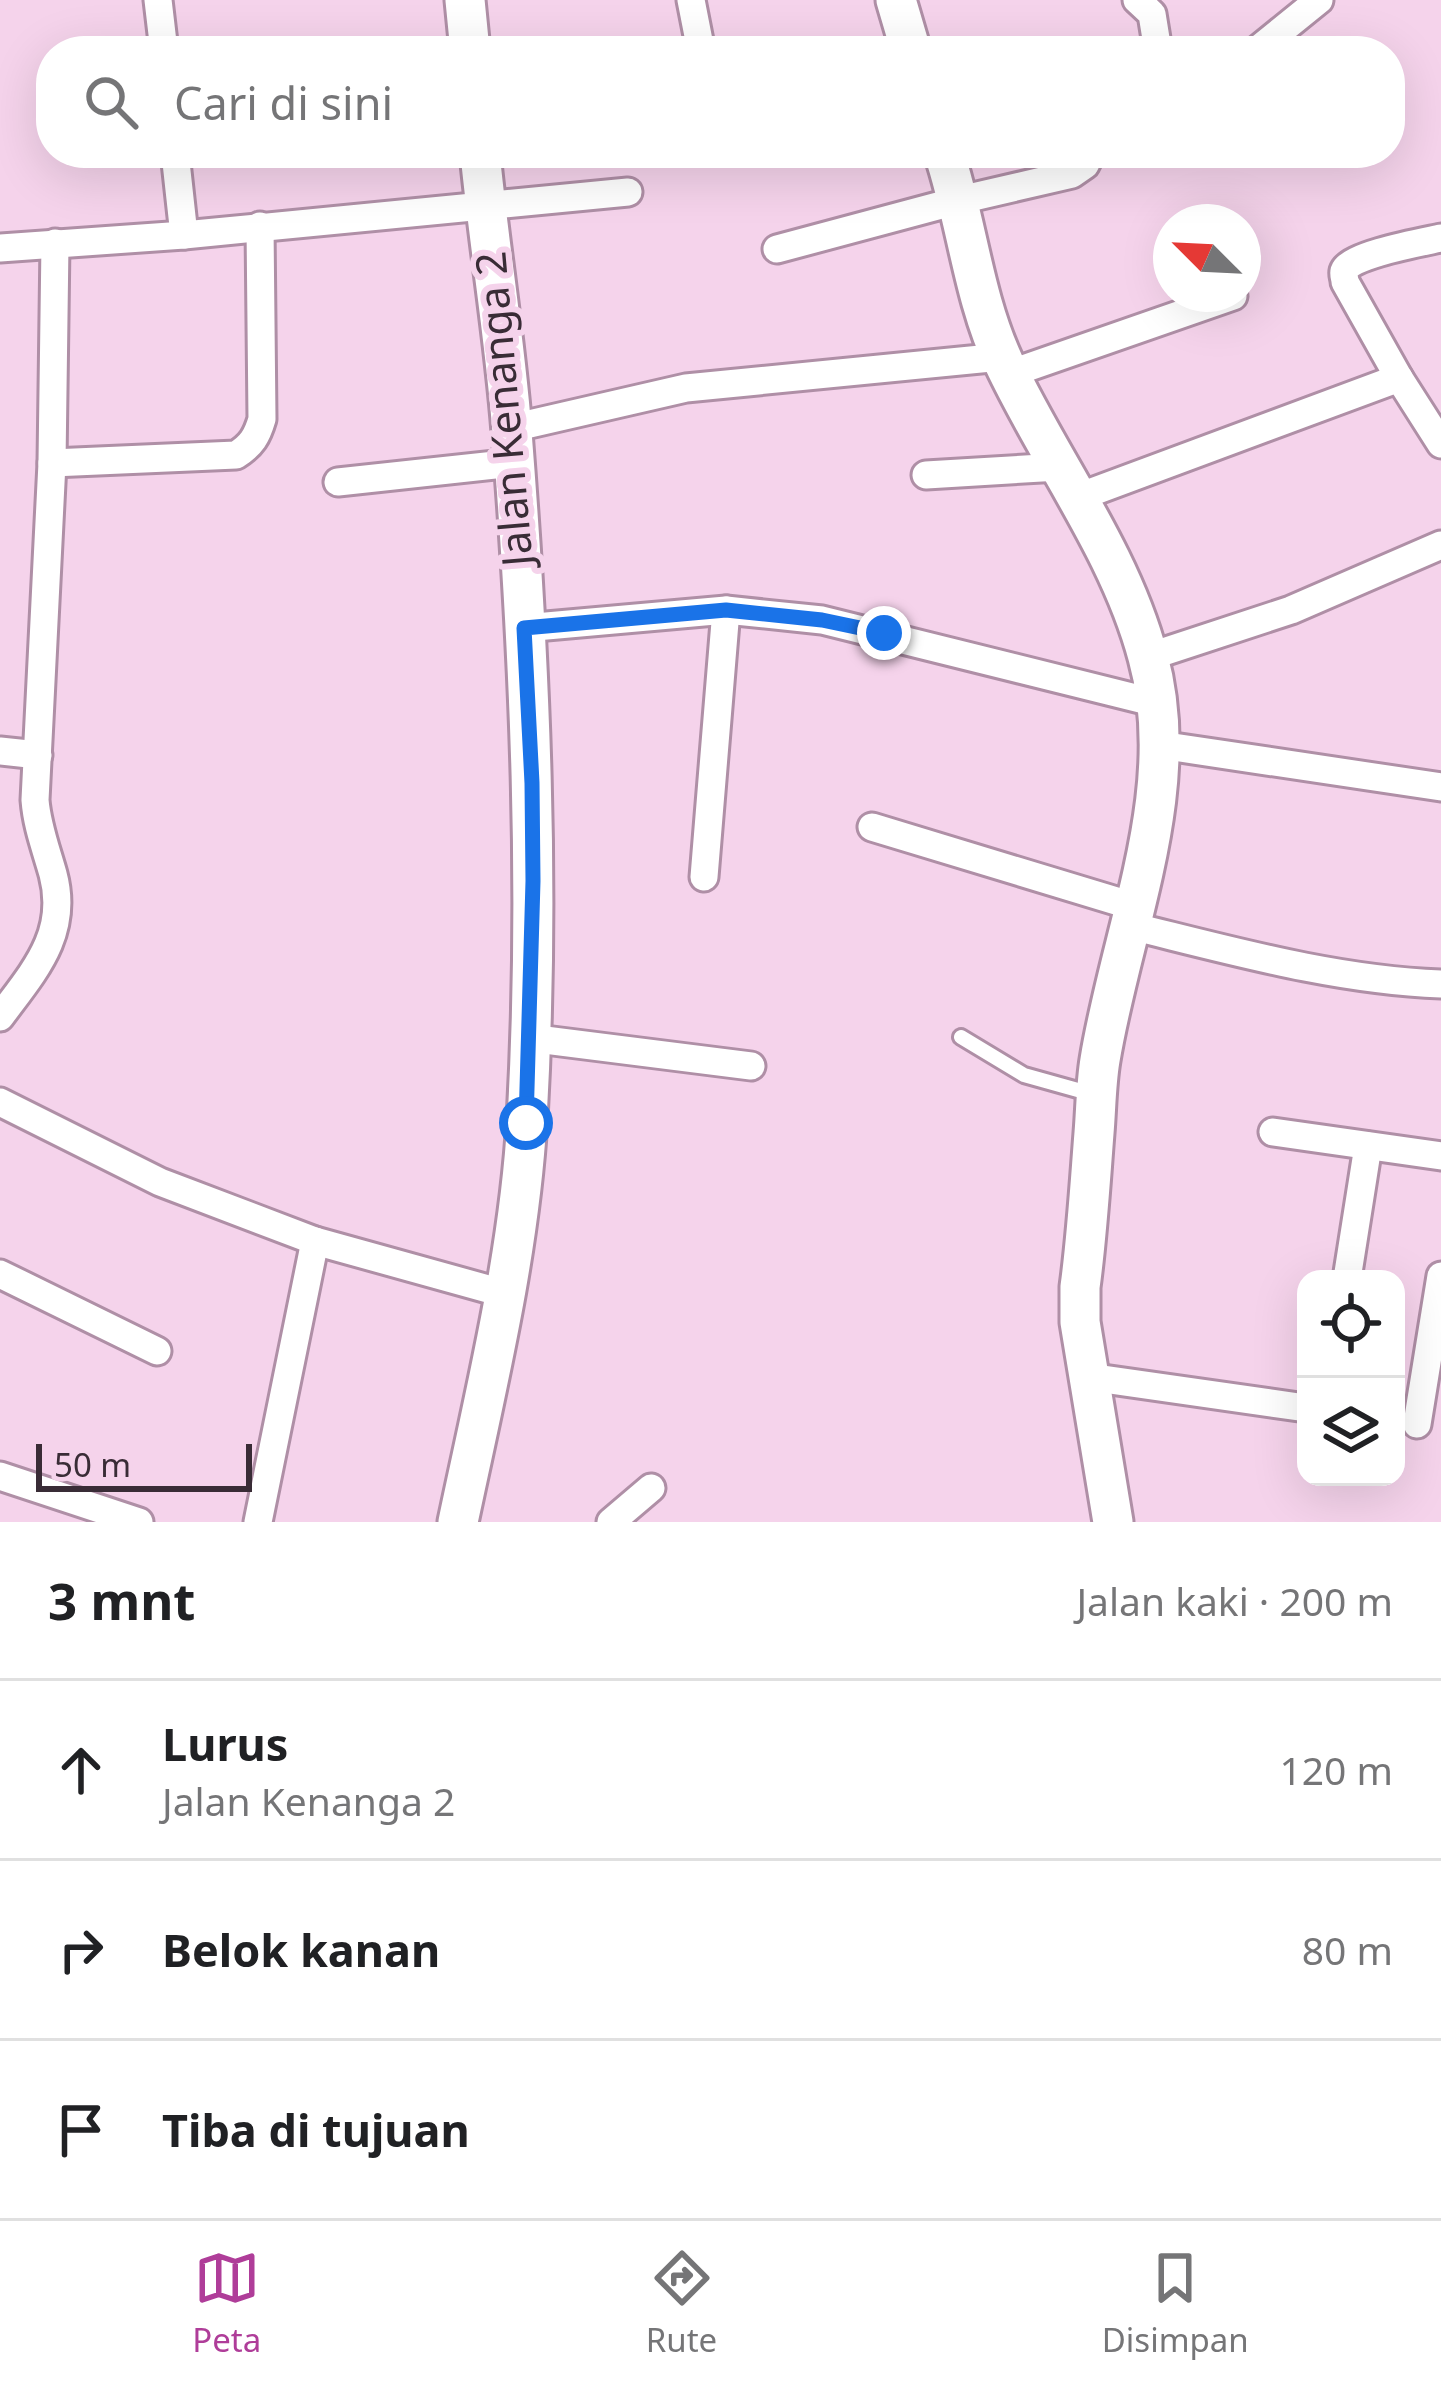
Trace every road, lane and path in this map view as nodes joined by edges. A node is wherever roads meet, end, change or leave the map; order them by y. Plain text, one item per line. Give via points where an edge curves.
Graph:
1 (158, 0) edge
2 (464, 0) edge
3 (691, 0) edge
4 (896, 0) edge
5 (1137, 0) edge
6 (1319, 0) edge
7 (162, 36) edge
8 (468, 36) edge
9 (698, 36) edge
10 (907, 36) edge
11 (1156, 36) edge
12 (1275, 36) edge
13 (177, 168) edge
14 (481, 168) edge
15 (949, 168) edge
16 (1081, 168) edge
17 (628, 192) dead end
18 (960, 200) junction
19 (485, 206) junction
20 (260, 226) junction
21 (184, 235) junction
22 (1441, 238) edge
23 (55, 243) junction
24 (0, 248) edge
25 (777, 249) dead end
26 (1181, 312) edge
27 (1005, 366) junction
28 (1399, 378) junction
29 (1441, 444) edge
30 (513, 446) junction
31 (52, 463) junction
32 (926, 475) dead end
33 (338, 482) dead end
34 (1067, 483) junction
35 (1441, 545) edge
36 (726, 610) junction
37 (524, 628) junction
38 (1148, 657) junction
39 (1156, 703) junction
40 (1160, 745) junction
41 (0, 752) edge
42 (38, 755) junction
43 (1441, 788) edge
44 (872, 827) dead end
45 (704, 877) dead end
46 (1133, 917) junction
47 (1441, 984) edge
48 (0, 1017) edge
49 (962, 1037) dead end
50 (529, 1038) junction
51 (751, 1066) dead end
52 (1097, 1095) junction
53 (0, 1102) edge
54 (1273, 1132) dead end
55 (1368, 1146) junction
56 (1441, 1156) edge
57 (315, 1241) junction
58 (1348, 1270) edge
59 (0, 1274) edge
60 (1441, 1282) edge
61 (506, 1294) junction
62 (157, 1351) dead end
63 (1089, 1377) junction
64 (1297, 1407) edge
65 (1418, 1424) edge
66 (0, 1477) edge
67 (651, 1488) dead end
68 (140, 1522) edge
69 (258, 1522) edge
70 (458, 1522) edge
71 (611, 1522) edge
72 (1113, 1522) edge

1 - 7 street
2 - 8 street
3 - 9 street
4 - 10 street
5 - 11 street via 1152,14
6 - 12 street
13 - 21 street
14 - 19 street, Jalan Kenanga 2
15 - 18 street
16 - 18 street
17 - 19 street
18 - 25 street
18 - 27 street
19 - 20 street
19 - 30 street, Jalan Kenanga 2
20 - 21 street
20 - 31 street via 262,419 248,448 236,455
21 - 23 street
22 - 28 street via 1364,257 1344,270
23 - 24 street
23 - 31 street
26 - 27 street
27 - 30 street via 872,368 686,388
27 - 34 street
28 - 29 street
28 - 34 street
30 - 33 street
30 - 37 street, Jalan Kenanga 2
31 - 42 street
32 - 34 street
34 - 38 street via 1116,574
35 - 38 street via 1292,610
36 - 37 street
36 - 39 street via 822,620
36 - 45 street
37 - 50 street, Jalan Kenanga 2
38 - 39 street
39 - 40 street
40 - 43 street
40 - 46 street
41 - 42 street
42 - 48 street via 36,815 59,914 49,946
44 - 46 street
46 - 47 street via 1305,968
46 - 52 street
49 - 52 lane via 1024,1075
50 - 51 street
50 - 61 street, Jalan Kenanga 2
52 - 63 street via 1080,1287
53 - 57 street via 160,1182
54 - 55 street
55 - 56 street
55 - 58 street
57 - 61 street
57 - 69 street
59 - 62 street
60 - 65 street
61 - 70 street, Jalan Kenanga 2
63 - 64 street
63 - 72 street
66 - 68 street
67 - 71 street

